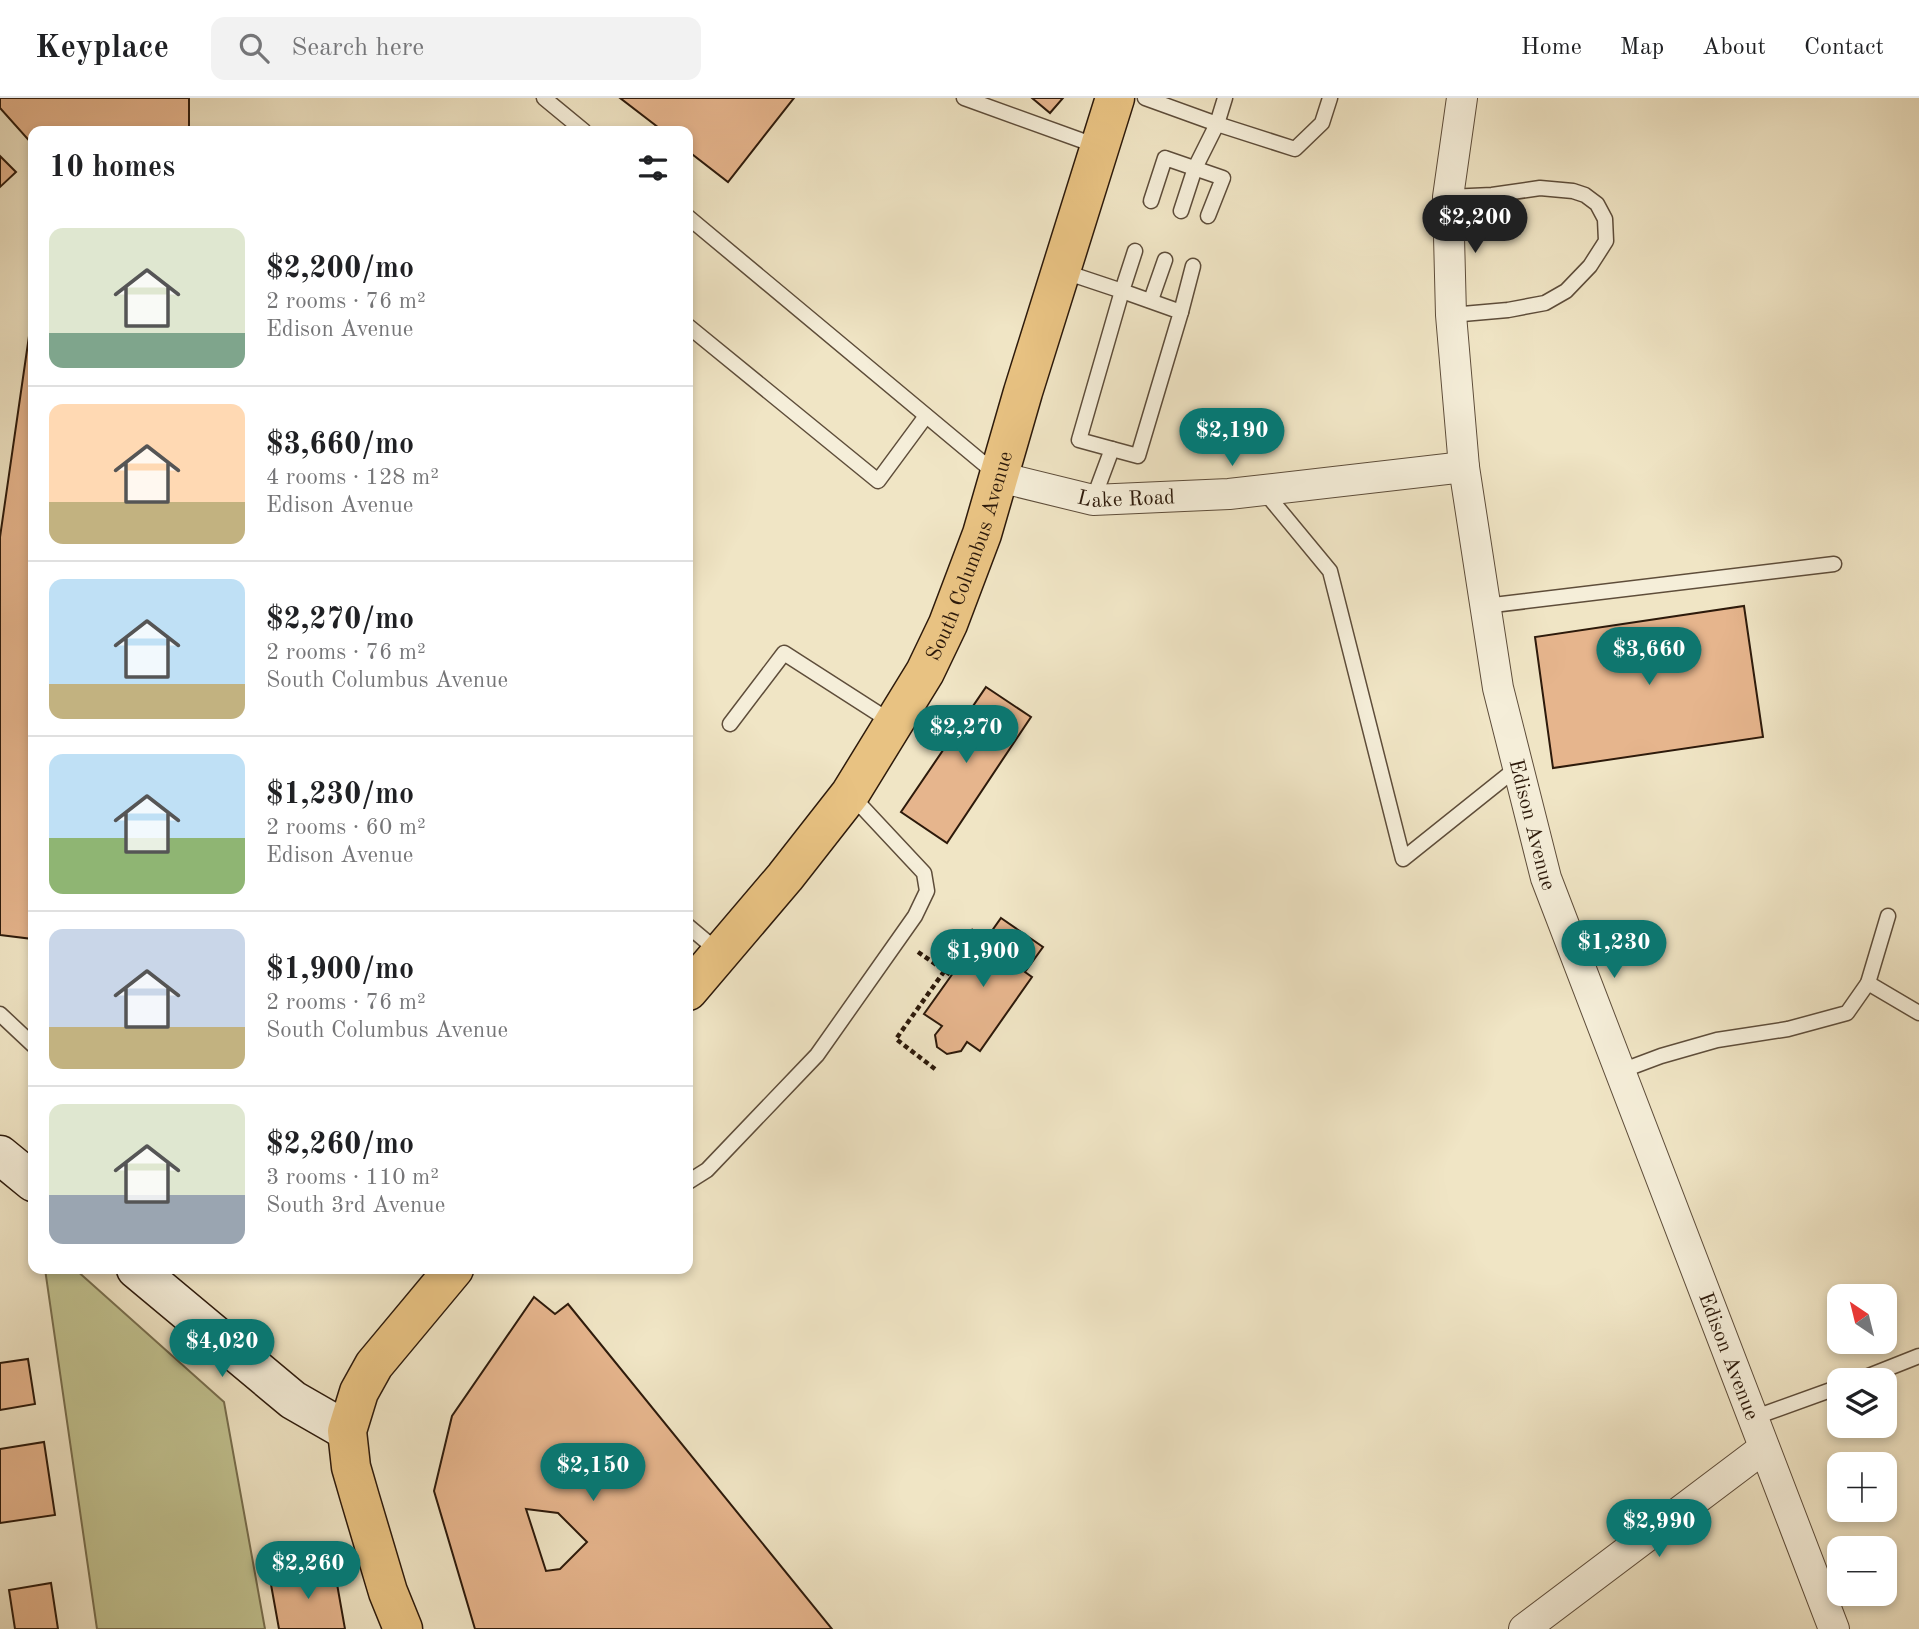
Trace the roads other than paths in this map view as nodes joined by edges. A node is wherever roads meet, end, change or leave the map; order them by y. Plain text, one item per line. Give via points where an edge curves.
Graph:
1 (544, 98) edge
2 (964, 98) edge
3 (1115, 98) edge
4 (1145, 98) edge
5 (1225, 98) edge
6 (1331, 98) edge
7 (1462, 98) edge
8 (1217, 124) junction
9 (578, 126) edge
10 (1100, 147) junction
11 (1195, 168) junction
12 (1448, 197) junction
13 (1151, 201) dead end
14 (1181, 211) dead end
15 (1208, 216) dead end
16 (693, 222) edge
17 (1135, 251) dead end
18 (1165, 260) dead end
19 (1193, 266) dead end
20 (1060, 271) junction
21 (1122, 291) junction
22 (1151, 300) junction
23 (1181, 312) junction
24 (1451, 315) junction
25 (693, 331) edge
26 (926, 416) junction
27 (1112, 449) junction
28 (1464, 467) junction
29 (999, 477) junction
30 (1263, 490) junction
31 (1093, 500) junction
32 (1835, 564) dead end
33 (1485, 606) junction
34 (730, 724) dead end
35 (894, 724) junction
36 (1518, 767) junction
37 (850, 794) junction
38 (1888, 916) dead end
39 (693, 930) edge
40 (720, 953) junction
41 (1868, 983) junction
42 (693, 985) edge
43 (1919, 1013) edge
44 (0, 1014) edge
45 (28, 1040) edge
46 (1621, 1071) junction
47 (0, 1155) edge
48 (28, 1178) edge
49 (693, 1179) edge
50 (142, 1274) edge
51 (450, 1274) edge
52 (1919, 1356) edge
53 (1889, 1368) edge
54 (1827, 1391) edge
55 (1753, 1418) junction
56 (347, 1431) junction
57 (1764, 1448) junction
58 (403, 1629) edge
59 (1524, 1629) edge
60 (1834, 1629) edge

1 - 9 lane
2 - 10 lane
3 - 10 main road, South Columbus Avenue
4 - 8 lane
5 - 8 lane
6 - 8 lane via 1322,123 1295,149
7 - 12 street, Edison Avenue
8 - 11 lane
10 - 20 main road, South Columbus Avenue
11 - 13 lane via 1165,158
11 - 14 lane
11 - 15 lane via 1223,178
12 - 24 street, Edison Avenue
12 - 24 lane via 1540,188 1573,191 1597,204 1605,219 1606,241 1590,267 1545,303
16 - 26 lane
17 - 21 lane
18 - 22 lane
19 - 23 lane
20 - 21 lane
20 - 29 main road, South Columbus Avenue
21 - 22 lane
21 - 27 lane via 1079,440
22 - 23 lane
23 - 27 lane via 1138,456
24 - 28 street, Edison Avenue
25 - 26 lane via 878,481
26 - 29 lane
27 - 31 lane
28 - 30 street, Lake Road
28 - 33 street, Edison Avenue
29 - 31 street, Lake Road
29 - 35 main road, South Columbus Avenue via 948,624
30 - 31 street, Lake Road
30 - 36 lane via 1330,571 1403,859
32 - 33 lane
33 - 36 street, Edison Avenue via 1498,688
34 - 35 lane via 784,653
35 - 37 main road, South Columbus Avenue
36 - 46 street, Edison Avenue via 1546,878
37 - 40 main road, South Columbus Avenue
37 - 49 lane via 924,873 928,891 817,1055 707,1170
38 - 41 lane
39 - 40 lane
40 - 42 main road, South Columbus Avenue
41 - 43 lane
41 - 46 lane via 1847,1013 1788,1029 1717,1040
44 - 45 lane
46 - 55 street, Edison Avenue
47 - 48 street
50 - 56 street via 293,1400
51 - 56 main road via 374,1365 359,1392
52 - 53 lane
54 - 55 lane
55 - 57 street, Edison Avenue
56 - 58 main road via 351,1467
57 - 59 street
57 - 60 street, Edison Avenue

